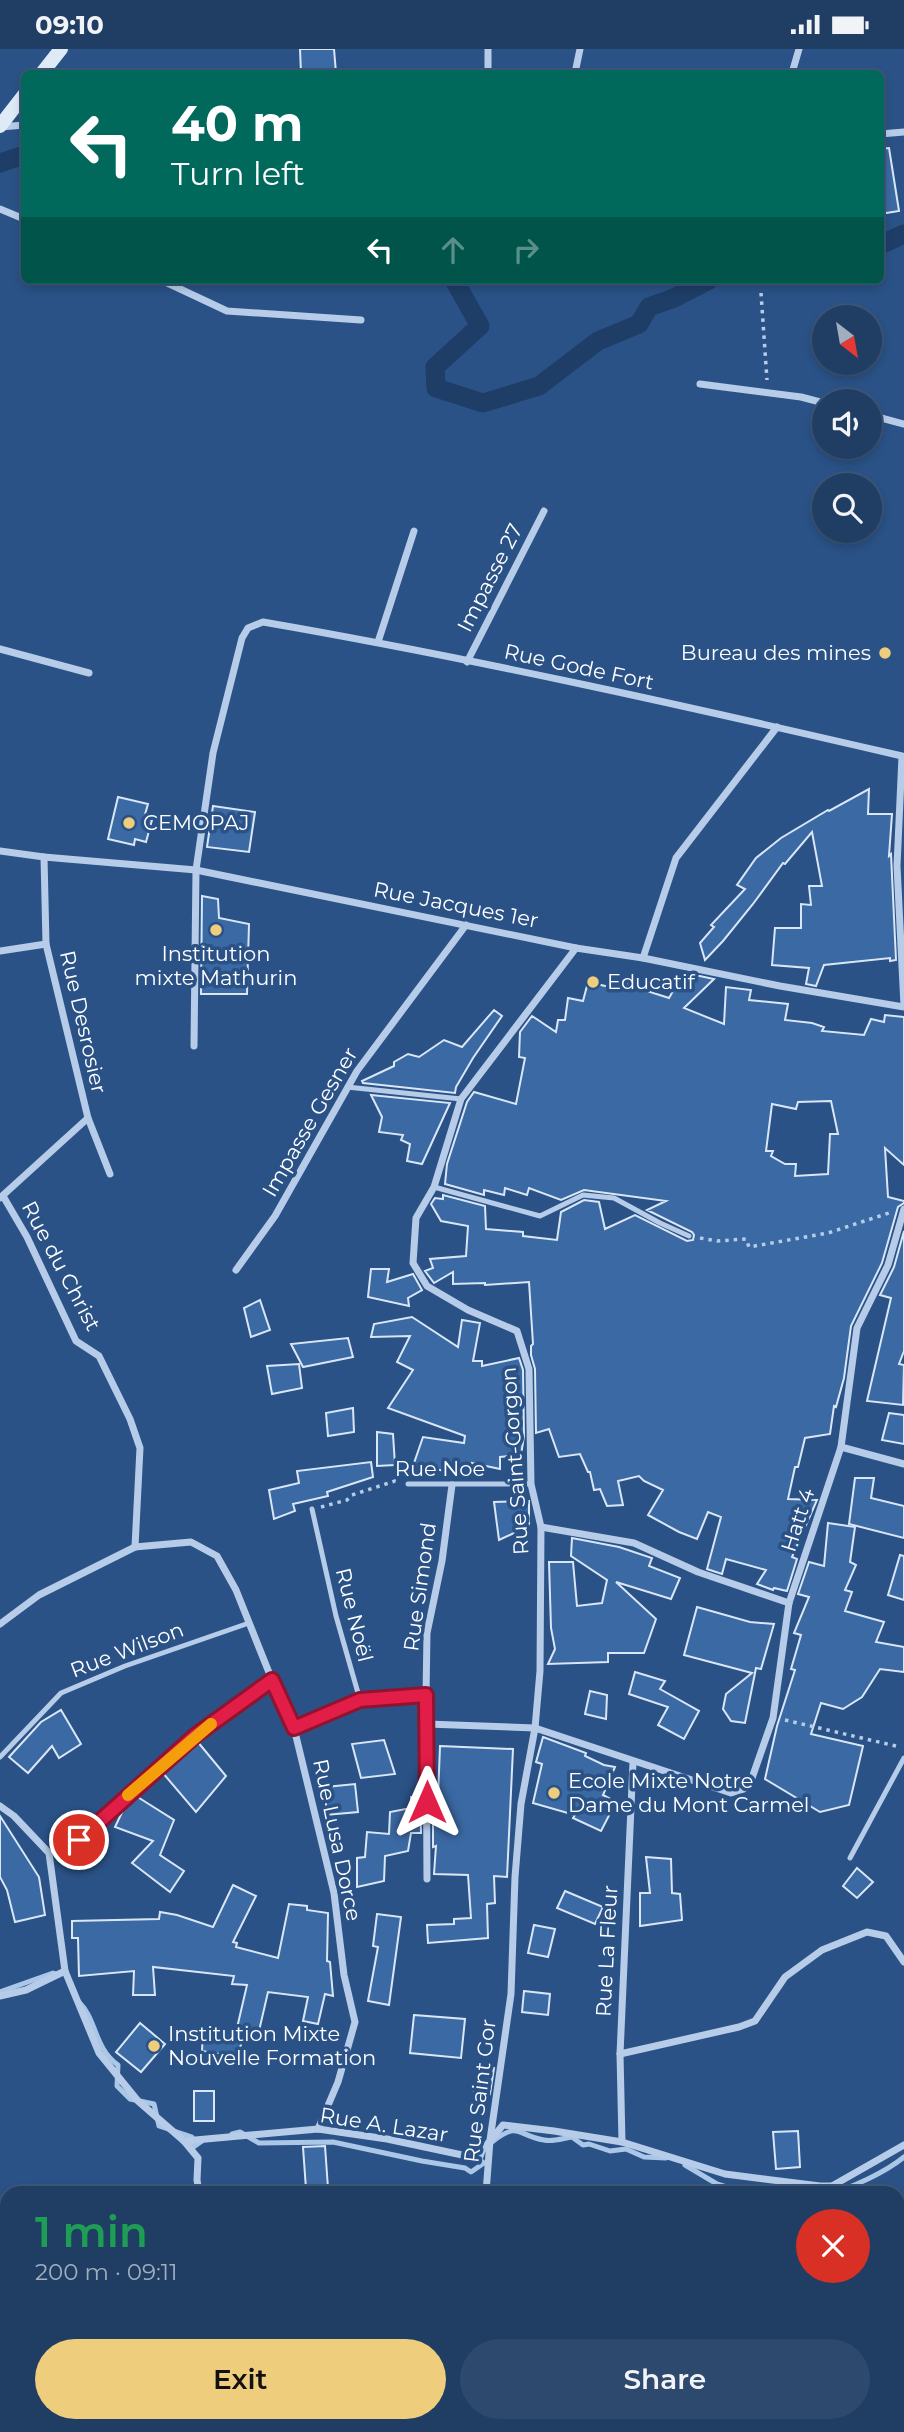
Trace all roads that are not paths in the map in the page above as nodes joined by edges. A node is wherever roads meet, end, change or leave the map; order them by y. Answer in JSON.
{"nodes":[{"id":1,"x":61,"y":49,"type":"edge"},
{"id":2,"x":488,"y":49,"type":"edge"},
{"id":3,"x":580,"y":49,"type":"edge"},
{"id":4,"x":799,"y":49,"type":"edge"},
{"id":5,"x":44,"y":70,"type":"edge"},
{"id":6,"x":488,"y":70,"type":"edge"},
{"id":7,"x":576,"y":70,"type":"edge"},
{"id":8,"x":793,"y":70,"type":"edge"},
{"id":9,"x":21,"y":99,"type":"edge"},
{"id":10,"x":21,"y":125,"type":"edge"},
{"id":11,"x":0,"y":126,"type":"edge"},
{"id":12,"x":904,"y":132,"type":"edge"},
{"id":13,"x":884,"y":134,"type":"edge"},
{"id":14,"x":0,"y":209,"type":"edge"},
{"id":15,"x":21,"y":218,"type":"edge"},
{"id":16,"x":170,"y":284,"type":"edge"},
{"id":17,"x":361,"y":320,"type":"dead end"},
{"id":18,"x":700,"y":384,"type":"dead end"},
{"id":19,"x":812,"y":400,"type":"edge"},
{"id":20,"x":882,"y":418,"type":"edge"},
{"id":21,"x":904,"y":424,"type":"edge"},
{"id":22,"x":544,"y":511,"type":"dead end"},
{"id":23,"x":414,"y":531,"type":"dead end"},
{"id":24,"x":378,"y":642,"type":"junction"},
{"id":25,"x":0,"y":649,"type":"edge"},
{"id":26,"x":467,"y":662,"type":"junction"},
{"id":27,"x":89,"y":673,"type":"dead end"},
{"id":28,"x":777,"y":727,"type":"junction"},
{"id":29,"x":0,"y":851,"type":"edge"},
{"id":30,"x":44,"y":857,"type":"junction"},
{"id":31,"x":196,"y":870,"type":"junction"},
{"id":32,"x":466,"y":925,"type":"junction"},
{"id":33,"x":46,"y":944,"type":"junction"},
{"id":34,"x":576,"y":948,"type":"junction"},
{"id":35,"x":0,"y":951,"type":"edge"},
{"id":36,"x":643,"y":958,"type":"junction"},
{"id":37,"x":904,"y":1007,"type":"edge"},
{"id":38,"x":194,"y":1046,"type":"dead end"},
{"id":39,"x":347,"y":1087,"type":"junction"},
{"id":40,"x":461,"y":1099,"type":"junction"},
{"id":41,"x":88,"y":1118,"type":"junction"},
{"id":42,"x":110,"y":1174,"type":"dead end"},
{"id":43,"x":434,"y":1187,"type":"junction"},
{"id":44,"x":2,"y":1197,"type":"edge"},
{"id":45,"x":904,"y":1209,"type":"edge"},
{"id":46,"x":689,"y":1237,"type":"road end"},
{"id":47,"x":236,"y":1270,"type":"dead end"},
{"id":48,"x":841,"y":1447,"type":"junction"},
{"id":49,"x":904,"y":1464,"type":"edge"},
{"id":50,"x":408,"y":1484,"type":"road end"},
{"id":51,"x":531,"y":1484,"type":"junction"},
{"id":52,"x":452,"y":1485,"type":"junction"},
{"id":53,"x":312,"y":1509,"type":"road end"},
{"id":54,"x":541,"y":1527,"type":"junction"},
{"id":55,"x":135,"y":1547,"type":"junction"},
{"id":56,"x":789,"y":1603,"type":"junction"},
{"id":57,"x":0,"y":1623,"type":"edge"},
{"id":58,"x":249,"y":1623,"type":"junction"},
{"id":59,"x":272,"y":1680,"type":"junction"},
{"id":60,"x":426,"y":1695,"type":"junction"},
{"id":61,"x":360,"y":1700,"type":"junction"},
{"id":62,"x":427,"y":1724,"type":"junction"},
{"id":63,"x":294,"y":1728,"type":"junction"},
{"id":64,"x":535,"y":1728,"type":"junction"},
{"id":65,"x":0,"y":1757,"type":"edge"},
{"id":66,"x":904,"y":1758,"type":"edge"},
{"id":67,"x":633,"y":1762,"type":"junction"},
{"id":68,"x":0,"y":1806,"type":"edge"},
{"id":69,"x":48,"y":1853,"type":"junction"},
{"id":70,"x":850,"y":1858,"type":"dead end"},
{"id":71,"x":427,"y":1879,"type":"dead end"},
{"id":72,"x":904,"y":1962,"type":"edge"},
{"id":73,"x":65,"y":1971,"type":"junction"},
{"id":74,"x":511,"y":1994,"type":"joint"},
{"id":75,"x":0,"y":1996,"type":"edge"},
{"id":76,"x":620,"y":2054,"type":"junction"},
{"id":77,"x":318,"y":2129,"type":"junction"},
{"id":78,"x":490,"y":2140,"type":"junction"},
{"id":79,"x":184,"y":2141,"type":"junction"},
{"id":80,"x":622,"y":2142,"type":"junction"},
{"id":81,"x":904,"y":2145,"type":"edge"},
{"id":82,"x":198,"y":2186,"type":"edge"},
{"id":83,"x":487,"y":2186,"type":"edge"},
{"id":84,"x":820,"y":2186,"type":"edge"},
{"id":85,"x":835,"y":2186,"type":"edge"}],
"edges":[{"from":1,"to":5,"type":"main road"},
{"from":2,"to":6,"type":"street"},
{"from":3,"to":7,"type":"street"},
{"from":4,"to":8,"type":"street"},
{"from":9,"to":11,"type":"main road"},
{"from":10,"to":11,"type":"street"},
{"from":12,"to":13,"type":"street"},
{"from":14,"to":15,"type":"street"},
{"from":16,"to":17,"type":"street"},
{"from":18,"to":19,"type":"street"},
{"from":20,"to":21,"type":"street"},
{"from":22,"to":26,"type":"street","name":"Impasse 27"},
{"from":23,"to":24,"type":"street"},
{"from":24,"to":26,"type":"street","name":"Rue Gode Fort"},
{"from":24,"to":31,"type":"street","name":"Rue Gode Fort"},
{"from":25,"to":27,"type":"street"},
{"from":26,"to":28,"type":"street","name":"Rue Gode Fort"},
{"from":28,"to":36,"type":"street"},
{"from":28,"to":37,"type":"street","name":"Rue Gode Fort"},
{"from":29,"to":30,"type":"street","name":"Rue Jacques 1er"},
{"from":30,"to":31,"type":"street","name":"Rue Jacques 1er"},
{"from":30,"to":33,"type":"street","name":"Rue Desrosier"},
{"from":31,"to":32,"type":"street","name":"Rue Jacques 1er"},
{"from":31,"to":38,"type":"street"},
{"from":32,"to":34,"type":"street","name":"Rue Jacques 1er"},
{"from":32,"to":39,"type":"street","name":"Impasse Gesner"},
{"from":33,"to":35,"type":"street"},
{"from":33,"to":41,"type":"street","name":"Rue Desrosier"},
{"from":34,"to":36,"type":"street","name":"Rue Jacques 1er"},
{"from":34,"to":40,"type":"street","name":"Rue Saint-Gorgon"},
{"from":36,"to":37,"type":"street","name":"Rue Jacques 1er"},
{"from":39,"to":40,"type":"lane"},
{"from":39,"to":47,"type":"street","name":"Impasse Gesner"},
{"from":40,"to":43,"type":"street","name":"Rue Saint-Gorgon"},
{"from":41,"to":42,"type":"street"},
{"from":41,"to":44,"type":"street","name":"Rue Desrosier"},
{"from":43,"to":46,"type":"lane"},
{"from":43,"to":51,"type":"street","name":"Rue Saint-Gorgon"},
{"from":44,"to":55,"type":"street","name":"Rue du Christ"},
{"from":45,"to":48,"type":"street","name":"Hatt 4"},
{"from":48,"to":49,"type":"street"},
{"from":48,"to":56,"type":"street","name":"Hatt 4"},
{"from":50,"to":52,"type":"lane","name":"Rue Noe"},
{"from":51,"to":52,"type":"lane","name":"Rue Noe"},
{"from":51,"to":54,"type":"street","name":"Rue Saint-Gorgon"},
{"from":52,"to":60,"type":"street","name":"Rue Simond"},
{"from":53,"to":61,"type":"lane","name":"Rue Noël"},
{"from":54,"to":56,"type":"street"},
{"from":54,"to":64,"type":"street","name":"Rue Saint-Gorgon"},
{"from":55,"to":57,"type":"street","name":"Rue Lusa Dorce"},
{"from":55,"to":58,"type":"street","name":"Rue Lusa Dorce"},
{"from":56,"to":67,"type":"street","name":"Hatt 4"},
{"from":58,"to":59,"type":"street","name":"Rue Lusa Dorce"},
{"from":58,"to":65,"type":"lane","name":"Rue Wilson"},
{"from":59,"to":63,"type":"street","name":"Rue Lusa Dorce"},
{"from":59,"to":69,"type":"lane"},
{"from":60,"to":61,"type":"street"},
{"from":60,"to":62,"type":"street","name":"Rue Simond"},
{"from":61,"to":63,"type":"lane"},
{"from":62,"to":64,"type":"street"},
{"from":62,"to":71,"type":"street","name":"Rue Simond"},
{"from":63,"to":77,"type":"street","name":"Rue Lusa Dorce"},
{"from":64,"to":67,"type":"street"},
{"from":64,"to":74,"type":"street","name":"Rue Saint-Gorgon"},
{"from":66,"to":70,"type":"lane"},
{"from":67,"to":76,"type":"street","name":"Rue La Fleur"},
{"from":68,"to":69,"type":"street"},
{"from":69,"to":73,"type":"street"},
{"from":72,"to":76,"type":"street"},
{"from":73,"to":75,"type":"street"},
{"from":73,"to":79,"type":"street"},
{"from":74,"to":78,"type":"street","name":"Rue Saint Gor"},
{"from":76,"to":80,"type":"street","name":"Rue La Fleur"},
{"from":77,"to":78,"type":"street","name":"Rue A. Lazar"},
{"from":77,"to":79,"type":"street","name":"Rue A. Lazar"},
{"from":78,"to":80,"type":"street","name":"Rue A. Lazar"},
{"from":78,"to":83,"type":"street","name":"Rue Saint Gor"},
{"from":79,"to":82,"type":"street"},
{"from":80,"to":84,"type":"street","name":"Rue A. Lazar"},
{"from":81,"to":85,"type":"street"}]}
